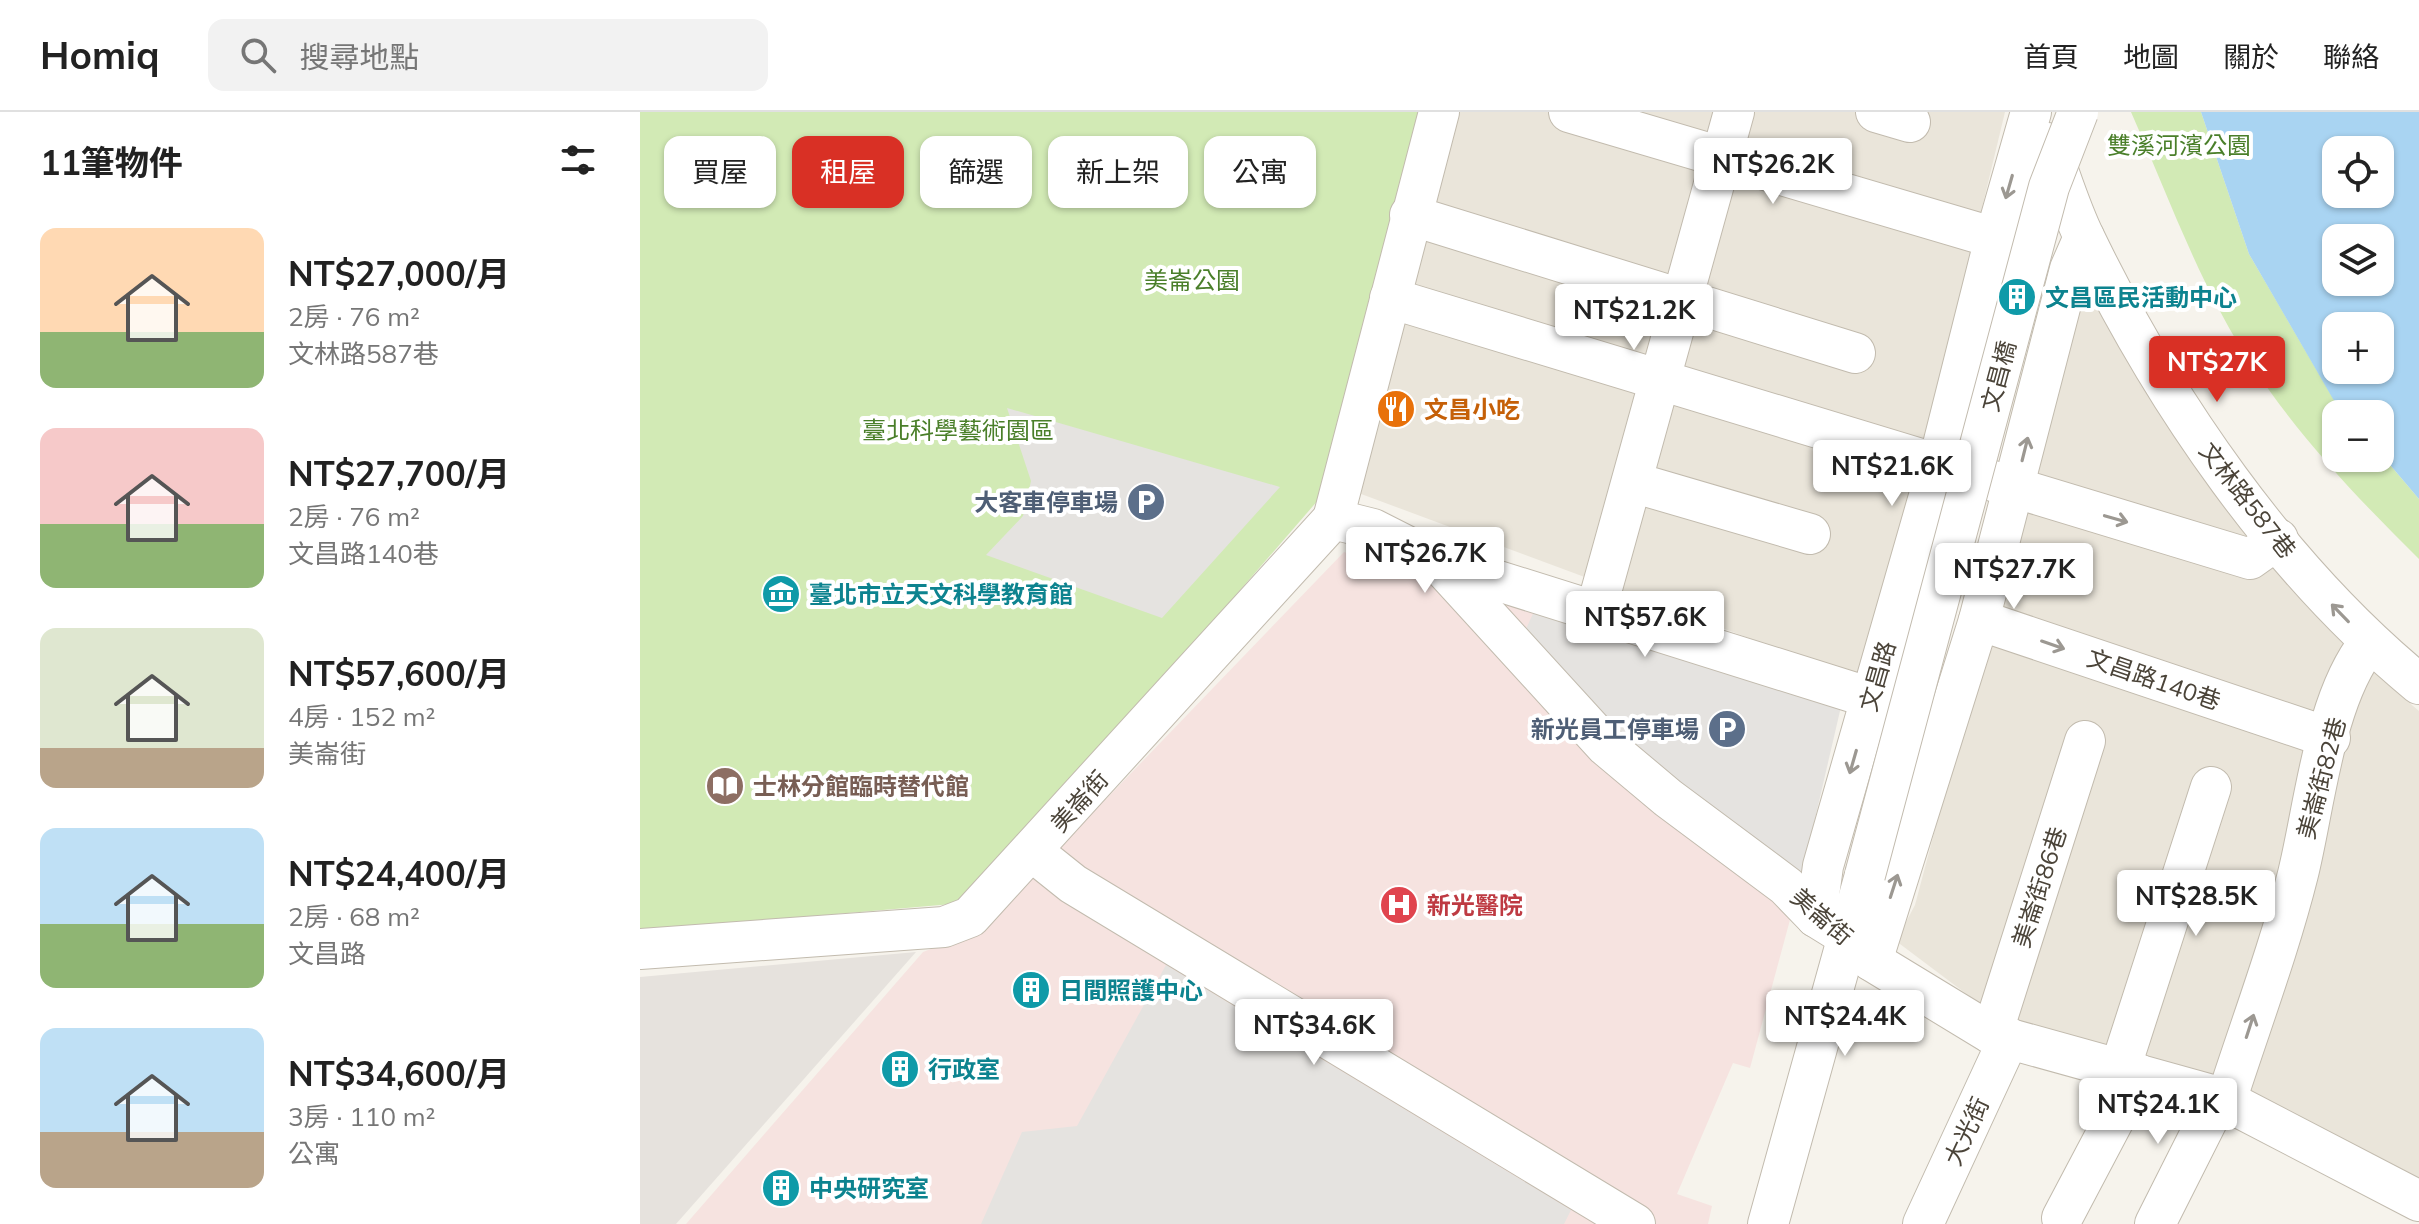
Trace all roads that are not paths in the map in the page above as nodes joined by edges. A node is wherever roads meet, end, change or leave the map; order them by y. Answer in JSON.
{"nodes":[{"id":1,"x":1439,"y":112,"type":"edge"},
{"id":2,"x":1569,"y":112,"type":"edge"},
{"id":3,"x":1734,"y":112,"type":"edge"},
{"id":4,"x":2033,"y":112,"type":"edge"},
{"id":5,"x":2078,"y":112,"type":"edge"},
{"id":6,"x":1721,"y":157,"type":"junction"},
{"id":7,"x":1410,"y":215,"type":"junction"},
{"id":8,"x":2084,"y":237,"type":"junction"},
{"id":9,"x":1995,"y":238,"type":"junction"},
{"id":10,"x":1390,"y":298,"type":"junction"},
{"id":11,"x":1682,"y":299,"type":"junction"},
{"id":12,"x":1855,"y":353,"type":"dead end"},
{"id":13,"x":1659,"y":380,"type":"junction"},
{"id":14,"x":1938,"y":465,"type":"junction"},
{"id":15,"x":1632,"y":482,"type":"junction"},
{"id":16,"x":2014,"y":489,"type":"junction"},
{"id":17,"x":1333,"y":519,"type":"junction"},
{"id":18,"x":1810,"y":534,"type":"dead end"},
{"id":19,"x":2278,"y":539,"type":"junction"},
{"id":20,"x":1438,"y":562,"type":"junction"},
{"id":21,"x":1596,"y":610,"type":"junction"},
{"id":22,"x":1979,"y":620,"type":"junction"},
{"id":23,"x":2369,"y":643,"type":"junction"},
{"id":24,"x":2419,"y":684,"type":"edge"},
{"id":25,"x":1871,"y":698,"type":"junction"},
{"id":26,"x":2330,"y":738,"type":"junction"},
{"id":27,"x":2085,"y":741,"type":"dead end"},
{"id":28,"x":2211,"y":787,"type":"dead end"},
{"id":29,"x":1033,"y":852,"type":"junction"},
{"id":30,"x":1865,"y":875,"type":"joint"},
{"id":31,"x":1845,"y":938,"type":"junction"},
{"id":32,"x":640,"y":949,"type":"edge"},
{"id":33,"x":2001,"y":1036,"type":"junction"},
{"id":34,"x":2129,"y":1071,"type":"junction"},
{"id":35,"x":2222,"y":1099,"type":"junction"},
{"id":36,"x":2414,"y":1186,"type":"edge"},
{"id":37,"x":2062,"y":1218,"type":"dead end"},
{"id":38,"x":1635,"y":1224,"type":"edge"},
{"id":39,"x":1768,"y":1224,"type":"edge"},
{"id":40,"x":1923,"y":1224,"type":"edge"},
{"id":41,"x":2155,"y":1224,"type":"edge"}],
"edges":[{"from":1,"to":7,"type":"street"},
{"from":2,"to":6,"type":"street"},
{"from":3,"to":6,"type":"street"},
{"from":4,"to":8,"type":"street","name":"文林路587巷"},
{"from":4,"to":9,"type":"street","name":"文昌路","one_way":true},
{"from":5,"to":30,"type":"street","name":"文昌橋","bridge":true},
{"from":6,"to":9,"type":"street"},
{"from":6,"to":11,"type":"street"},
{"from":7,"to":10,"type":"street"},
{"from":7,"to":11,"type":"street"},
{"from":16,"to":8,"type":"street","name":"文昌路","one_way":true},
{"from":8,"to":19,"type":"street","name":"文林路587巷"},
{"from":9,"to":14,"type":"street","name":"文昌路"},
{"from":10,"to":13,"type":"street"},
{"from":10,"to":17,"type":"street"},
{"from":11,"to":12,"type":"street"},
{"from":11,"to":13,"type":"street"},
{"from":13,"to":14,"type":"street"},
{"from":13,"to":15,"type":"street"},
{"from":14,"to":16,"type":"street"},
{"from":14,"to":25,"type":"street","name":"文昌路"},
{"from":15,"to":18,"type":"street"},
{"from":15,"to":21,"type":"street"},
{"from":16,"to":19,"type":"street","one_way":true},
{"from":16,"to":22,"type":"street","name":"文昌路"},
{"from":17,"to":20,"type":"street","name":"美崙街"},
{"from":17,"to":29,"type":"street","name":"美崙街"},
{"from":23,"to":19,"type":"street","name":"文林路587巷","one_way":true},
{"from":20,"to":21,"type":"street","name":"美崙街"},
{"from":20,"to":31,"type":"street","name":"美崙街"},
{"from":21,"to":25,"type":"street","name":"美崙街"},
{"from":22,"to":26,"type":"street","name":"文昌路140巷","one_way":true},
{"from":31,"to":22,"type":"street","name":"文昌路","one_way":true},
{"from":23,"to":24,"type":"street","name":"文林路587巷"},
{"from":23,"to":26,"type":"street","name":"美崙街82巷"},
{"from":25,"to":31,"type":"street","name":"文昌路","one_way":true},
{"from":35,"to":26,"type":"street","name":"美崙街82巷","one_way":true},
{"from":27,"to":33,"type":"street","name":"美崙街86巷"},
{"from":28,"to":34,"type":"street"},
{"from":29,"to":32,"type":"street","name":"美崙街"},
{"from":29,"to":38,"type":"street"},
{"from":30,"to":31,"type":"street","name":"文昌路"},
{"from":31,"to":33,"type":"street","name":"美崙街"},
{"from":31,"to":39,"type":"street","name":"文昌路"},
{"from":33,"to":34,"type":"street","name":"美崙街"},
{"from":33,"to":40,"type":"street","name":"大光街"},
{"from":34,"to":35,"type":"street","name":"美崙街"},
{"from":34,"to":37,"type":"street"},
{"from":35,"to":36,"type":"street","name":"美崙街"},
{"from":35,"to":41,"type":"street","name":"美崙街82巷"}]}
